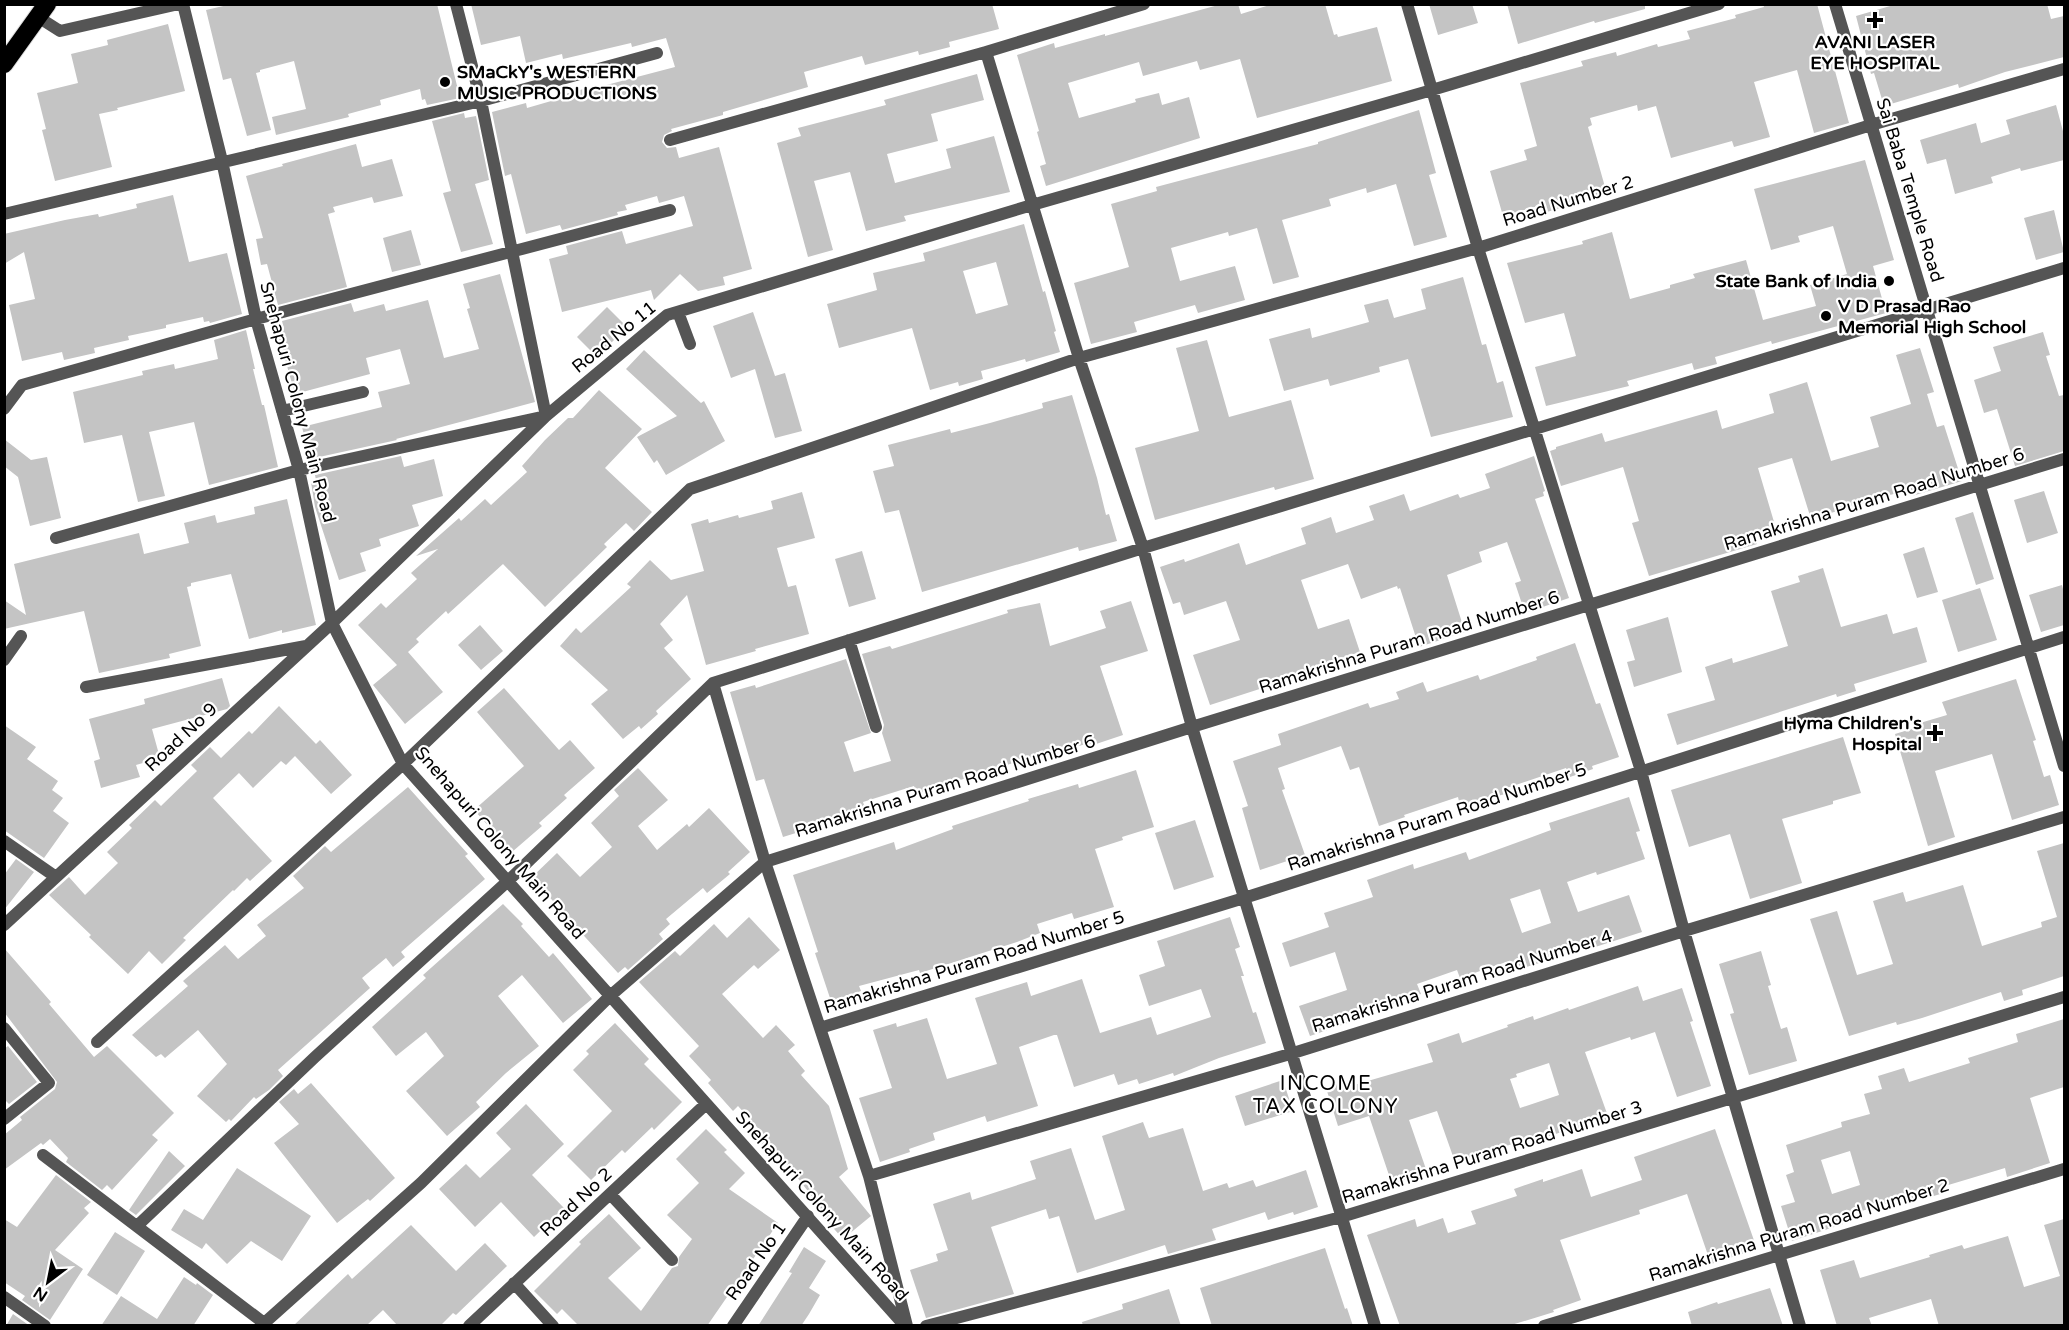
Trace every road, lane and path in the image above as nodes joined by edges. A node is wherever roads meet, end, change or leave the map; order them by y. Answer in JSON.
{"nodes":[{"id":1,"x":178,"y":4,"type":"edge"},
{"id":2,"x":183,"y":4,"type":"edge"},
{"id":3,"x":456,"y":4,"type":"edge"},
{"id":4,"x":1144,"y":4,"type":"edge"},
{"id":5,"x":1407,"y":4,"type":"edge"},
{"id":6,"x":1719,"y":4,"type":"edge"},
{"id":7,"x":1835,"y":4,"type":"edge"},
{"id":8,"x":43,"y":11,"type":"edge"},
{"id":9,"x":986,"y":52,"type":"junction"},
{"id":10,"x":657,"y":53,"type":"dead end"},
{"id":11,"x":4,"y":64,"type":"edge"},
{"id":12,"x":2064,"y":69,"type":"edge"},
{"id":13,"x":1432,"y":90,"type":"junction"},
{"id":14,"x":481,"y":101,"type":"junction"},
{"id":15,"x":1871,"y":125,"type":"junction"},
{"id":16,"x":670,"y":140,"type":"dead end"},
{"id":17,"x":222,"y":160,"type":"junction"},
{"id":18,"x":1032,"y":205,"type":"junction"},
{"id":19,"x":670,"y":210,"type":"dead end"},
{"id":20,"x":4,"y":214,"type":"edge"},
{"id":21,"x":1478,"y":248,"type":"junction"},
{"id":22,"x":512,"y":252,"type":"junction"},
{"id":23,"x":2064,"y":268,"type":"edge"},
{"id":24,"x":1927,"y":310,"type":"junction"},
{"id":25,"x":678,"y":312,"type":"junction"},
{"id":26,"x":256,"y":319,"type":"junction"},
{"id":27,"x":690,"y":344,"type":"dead end"},
{"id":28,"x":1079,"y":358,"type":"junction"},
{"id":29,"x":363,"y":392,"type":"dead end"},
{"id":30,"x":4,"y":409,"type":"edge"},
{"id":31,"x":282,"y":411,"type":"junction"},
{"id":32,"x":546,"y":416,"type":"junction"},
{"id":33,"x":1534,"y":431,"type":"junction"},
{"id":34,"x":2064,"y":459,"type":"edge"},
{"id":35,"x":299,"y":470,"type":"junction"},
{"id":36,"x":1980,"y":485,"type":"junction"},
{"id":37,"x":56,"y":538,"type":"dead end"},
{"id":38,"x":1143,"y":548,"type":"junction"},
{"id":39,"x":1589,"y":606,"type":"junction"},
{"id":40,"x":332,"y":623,"type":"junction"},
{"id":41,"x":21,"y":636,"type":"dead end"},
{"id":42,"x":2064,"y":637,"type":"edge"},
{"id":43,"x":849,"y":640,"type":"junction"},
{"id":44,"x":307,"y":646,"type":"junction"},
{"id":45,"x":2029,"y":647,"type":"junction"},
{"id":46,"x":4,"y":660,"type":"edge"},
{"id":47,"x":713,"y":683,"type":"junction"},
{"id":48,"x":86,"y":687,"type":"dead end"},
{"id":49,"x":876,"y":727,"type":"dead end"},
{"id":50,"x":1192,"y":727,"type":"junction"},
{"id":51,"x":402,"y":764,"type":"junction"},
{"id":52,"x":2064,"y":766,"type":"edge"},
{"id":53,"x":1641,"y":771,"type":"junction"},
{"id":54,"x":2064,"y":817,"type":"edge"},
{"id":55,"x":4,"y":841,"type":"edge"},
{"id":56,"x":765,"y":862,"type":"junction"},
{"id":57,"x":56,"y":877,"type":"junction"},
{"id":58,"x":508,"y":881,"type":"junction"},
{"id":59,"x":1244,"y":898,"type":"junction"},
{"id":60,"x":4,"y":925,"type":"edge"},
{"id":61,"x":1684,"y":931,"type":"junction"},
{"id":62,"x":610,"y":996,"type":"junction"},
{"id":63,"x":2064,"y":997,"type":"edge"},
{"id":64,"x":4,"y":1028,"type":"edge"},
{"id":65,"x":820,"y":1028,"type":"junction"},
{"id":66,"x":97,"y":1042,"type":"dead end"},
{"id":67,"x":1290,"y":1054,"type":"junction"},
{"id":68,"x":1734,"y":1098,"type":"junction"},
{"id":69,"x":706,"y":1104,"type":"junction"},
{"id":70,"x":4,"y":1119,"type":"edge"},
{"id":71,"x":43,"y":1155,"type":"dead end"},
{"id":72,"x":2064,"y":1169,"type":"edge"},
{"id":73,"x":869,"y":1176,"type":"junction"},
{"id":74,"x":610,"y":1194,"type":"junction"},
{"id":75,"x":808,"y":1216,"type":"junction"},
{"id":76,"x":1341,"y":1217,"type":"junction"},
{"id":77,"x":137,"y":1226,"type":"junction"},
{"id":78,"x":1779,"y":1255,"type":"junction"},
{"id":79,"x":672,"y":1260,"type":"dead end"},
{"id":80,"x":514,"y":1283,"type":"junction"},
{"id":81,"x":4,"y":1298,"type":"edge"},
{"id":82,"x":263,"y":1324,"type":"edge"},
{"id":83,"x":45,"y":1326,"type":"edge"},
{"id":84,"x":469,"y":1326,"type":"edge"},
{"id":85,"x":553,"y":1326,"type":"edge"},
{"id":86,"x":733,"y":1326,"type":"edge"},
{"id":87,"x":906,"y":1326,"type":"edge"},
{"id":88,"x":926,"y":1326,"type":"edge"},
{"id":89,"x":1375,"y":1326,"type":"edge"},
{"id":90,"x":1544,"y":1326,"type":"edge"},
{"id":91,"x":1800,"y":1326,"type":"edge"}],
"edges":[{"from":1,"to":8,"type":"street"},
{"from":2,"to":17,"type":"street","name":"Snehapuri Colony Main Road"},
{"from":3,"to":14,"type":"street"},
{"from":4,"to":9,"type":"street"},
{"from":5,"to":13,"type":"street"},
{"from":6,"to":13,"type":"street","name":"Road No 11"},
{"from":7,"to":15,"type":"street","name":"Sai Baba Temple Road"},
{"from":8,"to":11,"type":"highway"},
{"from":9,"to":16,"type":"street"},
{"from":9,"to":18,"type":"street"},
{"from":10,"to":14,"type":"street"},
{"from":12,"to":15,"type":"street","name":"Road Number 2"},
{"from":13,"to":18,"type":"street","name":"Road No 11"},
{"from":13,"to":21,"type":"street"},
{"from":14,"to":17,"type":"street"},
{"from":14,"to":22,"type":"street"},
{"from":15,"to":21,"type":"street","name":"Road Number 2"},
{"from":15,"to":24,"type":"street","name":"Sai Baba Temple Road"},
{"from":17,"to":20,"type":"street"},
{"from":17,"to":26,"type":"street","name":"Snehapuri Colony Main Road"},
{"from":18,"to":25,"type":"street","name":"Road No 11"},
{"from":18,"to":28,"type":"street"},
{"from":19,"to":22,"type":"street"},
{"from":21,"to":28,"type":"street","name":"Road Number 2"},
{"from":21,"to":33,"type":"street"},
{"from":22,"to":26,"type":"street"},
{"from":22,"to":32,"type":"street"},
{"from":23,"to":24,"type":"street"},
{"from":24,"to":33,"type":"street"},
{"from":24,"to":36,"type":"street","name":"Sai Baba Temple Road"},
{"from":25,"to":27,"type":"street"},
{"from":25,"to":32,"type":"street","name":"Road No 11"},
{"from":26,"to":30,"type":"street"},
{"from":26,"to":31,"type":"street","name":"Snehapuri Colony Main Road"},
{"from":28,"to":38,"type":"street"},
{"from":28,"to":51,"type":"street","name":"Road Number 2"},
{"from":29,"to":31,"type":"street"},
{"from":31,"to":35,"type":"street","name":"Snehapuri Colony Main Road"},
{"from":32,"to":35,"type":"street"},
{"from":32,"to":40,"type":"street","name":"Road No 11"},
{"from":33,"to":38,"type":"street"},
{"from":33,"to":39,"type":"street"},
{"from":34,"to":36,"type":"street","name":"Ramakrishna Puram Road Number 6"},
{"from":35,"to":37,"type":"street"},
{"from":35,"to":40,"type":"street","name":"Snehapuri Colony Main Road"},
{"from":36,"to":39,"type":"street","name":"Ramakrishna Puram Road Number 6"},
{"from":36,"to":45,"type":"street","name":"Sai Baba Temple Road"},
{"from":38,"to":43,"type":"street"},
{"from":38,"to":50,"type":"street"},
{"from":39,"to":50,"type":"street","name":"Ramakrishna Puram Road Number 6"},
{"from":39,"to":53,"type":"street"},
{"from":40,"to":44,"type":"street","name":"Road No 9"},
{"from":40,"to":51,"type":"street","name":"Snehapuri Colony Main Road"},
{"from":41,"to":46,"type":"street"},
{"from":42,"to":45,"type":"street","name":"Ramakrishna Puram Road Number 5"},
{"from":43,"to":47,"type":"street"},
{"from":43,"to":49,"type":"street"},
{"from":44,"to":48,"type":"street"},
{"from":44,"to":57,"type":"street","name":"Road No 9"},
{"from":45,"to":52,"type":"street","name":"Sai Baba Temple Road"},
{"from":45,"to":53,"type":"street","name":"Ramakrishna Puram Road Number 5"},
{"from":47,"to":56,"type":"street"},
{"from":47,"to":58,"type":"street"},
{"from":50,"to":56,"type":"street","name":"Ramakrishna Puram Road Number 6"},
{"from":50,"to":59,"type":"street"},
{"from":51,"to":58,"type":"street","name":"Snehapuri Colony Main Road"},
{"from":51,"to":66,"type":"street","name":"Road Number 2"},
{"from":53,"to":59,"type":"street","name":"Ramakrishna Puram Road Number 5"},
{"from":53,"to":61,"type":"street"},
{"from":54,"to":61,"type":"street","name":"Ramakrishna Puram Road Number 4"},
{"from":55,"to":57,"type":"street"},
{"from":56,"to":62,"type":"street"},
{"from":56,"to":65,"type":"street"},
{"from":57,"to":60,"type":"street","name":"Road No 9"},
{"from":58,"to":62,"type":"street","name":"Snehapuri Colony Main Road"},
{"from":58,"to":77,"type":"street"},
{"from":59,"to":65,"type":"street","name":"Ramakrishna Puram Road Number 5"},
{"from":59,"to":67,"type":"street"},
{"from":61,"to":67,"type":"street","name":"Ramakrishna Puram Road Number 4"},
{"from":61,"to":68,"type":"street"},
{"from":62,"to":69,"type":"street","name":"Snehapuri Colony Main Road"},
{"from":62,"to":82,"type":"street"},
{"from":63,"to":68,"type":"street","name":"Ramakrishna Puram Road Number 3"},
{"from":64,"to":70,"type":"street"},
{"from":65,"to":73,"type":"street"},
{"from":67,"to":73,"type":"street","name":"Ramakrishna Puram Road Number 4"},
{"from":67,"to":76,"type":"street"},
{"from":68,"to":76,"type":"street","name":"Ramakrishna Puram Road Number 3"},
{"from":68,"to":78,"type":"street"},
{"from":69,"to":74,"type":"street","name":"Road No 2"},
{"from":69,"to":75,"type":"street","name":"Snehapuri Colony Main Road"},
{"from":71,"to":77,"type":"street"},
{"from":72,"to":78,"type":"street","name":"Ramakrishna Puram Road Number 2"},
{"from":73,"to":87,"type":"street"},
{"from":74,"to":79,"type":"street"},
{"from":74,"to":80,"type":"street","name":"Road No 2"},
{"from":75,"to":86,"type":"street","name":"Road No 1"},
{"from":75,"to":87,"type":"street","name":"Snehapuri Colony Main Road"},
{"from":76,"to":88,"type":"street","name":"Ramakrishna Puram Road Number 3"},
{"from":76,"to":89,"type":"street"},
{"from":77,"to":82,"type":"street"},
{"from":78,"to":90,"type":"street","name":"Ramakrishna Puram Road Number 2"},
{"from":78,"to":91,"type":"street"},
{"from":80,"to":84,"type":"street","name":"Road No 2"},
{"from":80,"to":85,"type":"street"},
{"from":81,"to":83,"type":"street"}]}
